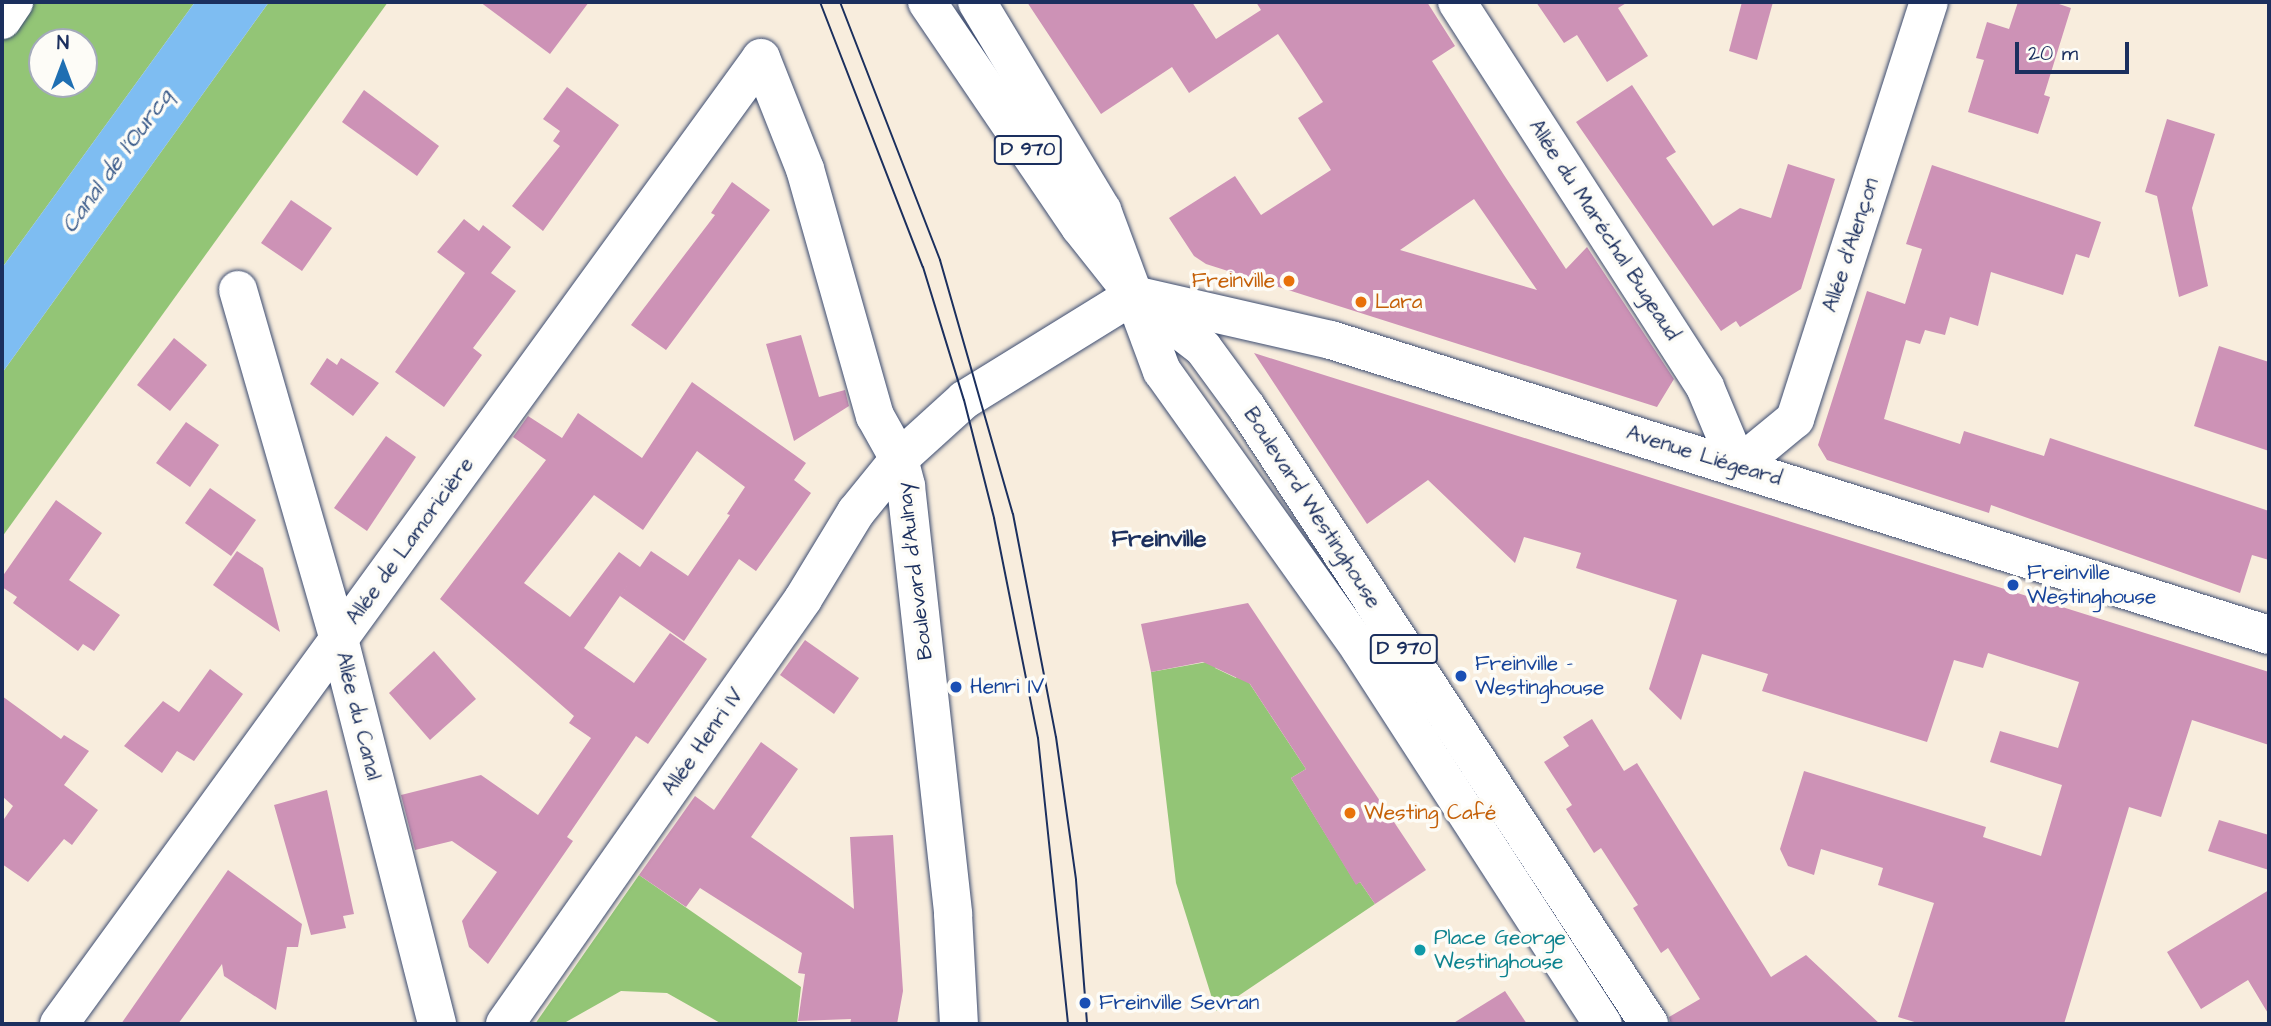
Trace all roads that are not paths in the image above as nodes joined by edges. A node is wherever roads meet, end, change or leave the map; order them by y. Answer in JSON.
{"nodes":[{"id":1,"x":14,"y":2,"type":"edge"},
{"id":2,"x":928,"y":2,"type":"edge"},
{"id":3,"x":977,"y":2,"type":"edge"},
{"id":4,"x":1457,"y":2,"type":"edge"},
{"id":5,"x":1929,"y":2,"type":"edge"},
{"id":6,"x":2,"y":20,"type":"edge"},
{"id":7,"x":761,"y":58,"type":"joint"},
{"id":8,"x":238,"y":290,"type":"dead end"},
{"id":9,"x":1134,"y":295,"type":"junction"},
{"id":10,"x":899,"y":459,"type":"junction"},
{"id":11,"x":1738,"y":466,"type":"junction"},
{"id":12,"x":2269,"y":635,"type":"edge"},
{"id":13,"x":339,"y":639,"type":"junction"},
{"id":14,"x":59,"y":1024,"type":"edge"},
{"id":15,"x":437,"y":1024,"type":"edge"},
{"id":16,"x":505,"y":1024,"type":"edge"},
{"id":17,"x":959,"y":1024,"type":"edge"},
{"id":18,"x":1603,"y":1024,"type":"edge"},
{"id":19,"x":1649,"y":1024,"type":"edge"}],
"edges":[{"from":1,"to":6,"type":"street"},
{"from":2,"to":9,"type":"street","name":"Boulevard Westinghouse","number":"D 970"},
{"from":3,"to":9,"type":"street","name":"Boulevard Westinghouse","number":"D 970"},
{"from":4,"to":11,"type":"street","name":"Allée du Maréchal Bugeaud"},
{"from":5,"to":11,"type":"street","name":"Allée d'Alençon"},
{"from":7,"to":10,"type":"street","name":"Boulevard d'Aulnay"},
{"from":7,"to":13,"type":"street","name":"Allée de Lamoricière"},
{"from":8,"to":13,"type":"street","name":"Allée du Canal"},
{"from":9,"to":10,"type":"street","name":"Allée Henri IV"},
{"from":9,"to":11,"type":"street","name":"Avenue Liégeard"},
{"from":9,"to":18,"type":"street","name":"Boulevard Westinghouse","number":"D 970"},
{"from":9,"to":19,"type":"street","name":"Boulevard Westinghouse","number":"D 970"},
{"from":10,"to":16,"type":"street","name":"Allée Henri IV"},
{"from":10,"to":17,"type":"street","name":"Boulevard d'Aulnay"},
{"from":11,"to":12,"type":"street","name":"Avenue Liégeard"},
{"from":13,"to":14,"type":"street","name":"Allée de Lamoricière"},
{"from":13,"to":15,"type":"street","name":"Allée du Canal"}]}
